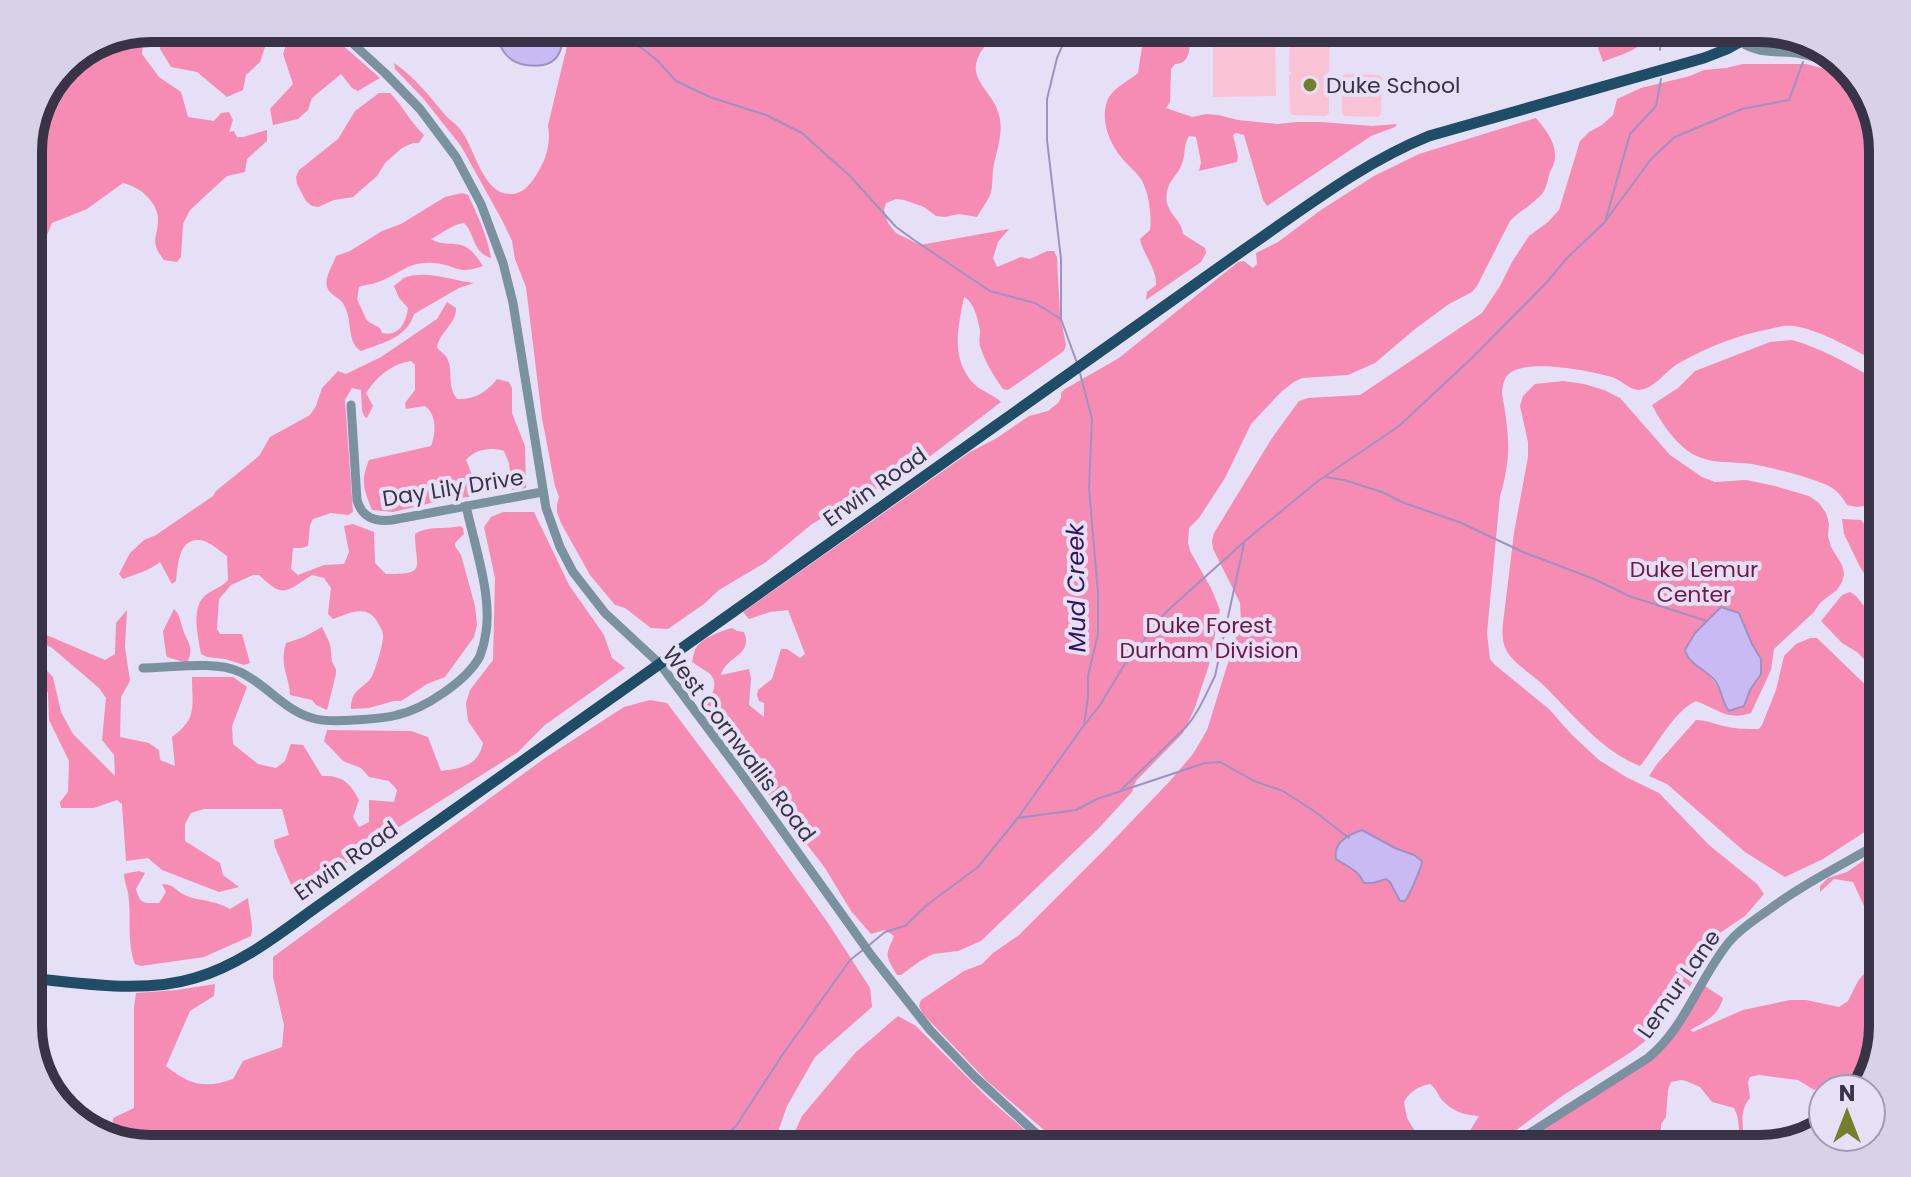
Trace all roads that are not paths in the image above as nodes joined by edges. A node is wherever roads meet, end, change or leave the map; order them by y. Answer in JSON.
{"nodes":[{"id":1,"x":351,"y":42,"type":"edge"},
{"id":2,"x":1741,"y":42,"type":"joint"},
{"id":3,"x":1815,"y":58,"type":"edge"},
{"id":4,"x":351,"y":405,"type":"dead end"},
{"id":5,"x":542,"y":492,"type":"junction"},
{"id":6,"x":466,"y":506,"type":"junction"},
{"id":7,"x":660,"y":664,"type":"junction"},
{"id":8,"x":143,"y":668,"type":"dead end"},
{"id":9,"x":1869,"y":849,"type":"edge"},
{"id":10,"x":42,"y":979,"type":"edge"},
{"id":11,"x":1038,"y":1135,"type":"edge"},
{"id":12,"x":1527,"y":1135,"type":"edge"}],
"edges":[{"from":1,"to":5,"type":"street","name":"West Cornwallis Road"},
{"from":2,"to":3,"type":"street"},
{"from":2,"to":7,"type":"main road","name":"Erwin Road"},
{"from":4,"to":6,"type":"street","name":"Day Lily Drive"},
{"from":5,"to":6,"type":"street","name":"Day Lily Drive"},
{"from":5,"to":7,"type":"street","name":"West Cornwallis Road"},
{"from":6,"to":8,"type":"street"},
{"from":7,"to":10,"type":"main road","name":"Erwin Road"},
{"from":7,"to":11,"type":"street","name":"West Cornwallis Road"},
{"from":9,"to":12,"type":"street","name":"Lemur Lane"}]}
